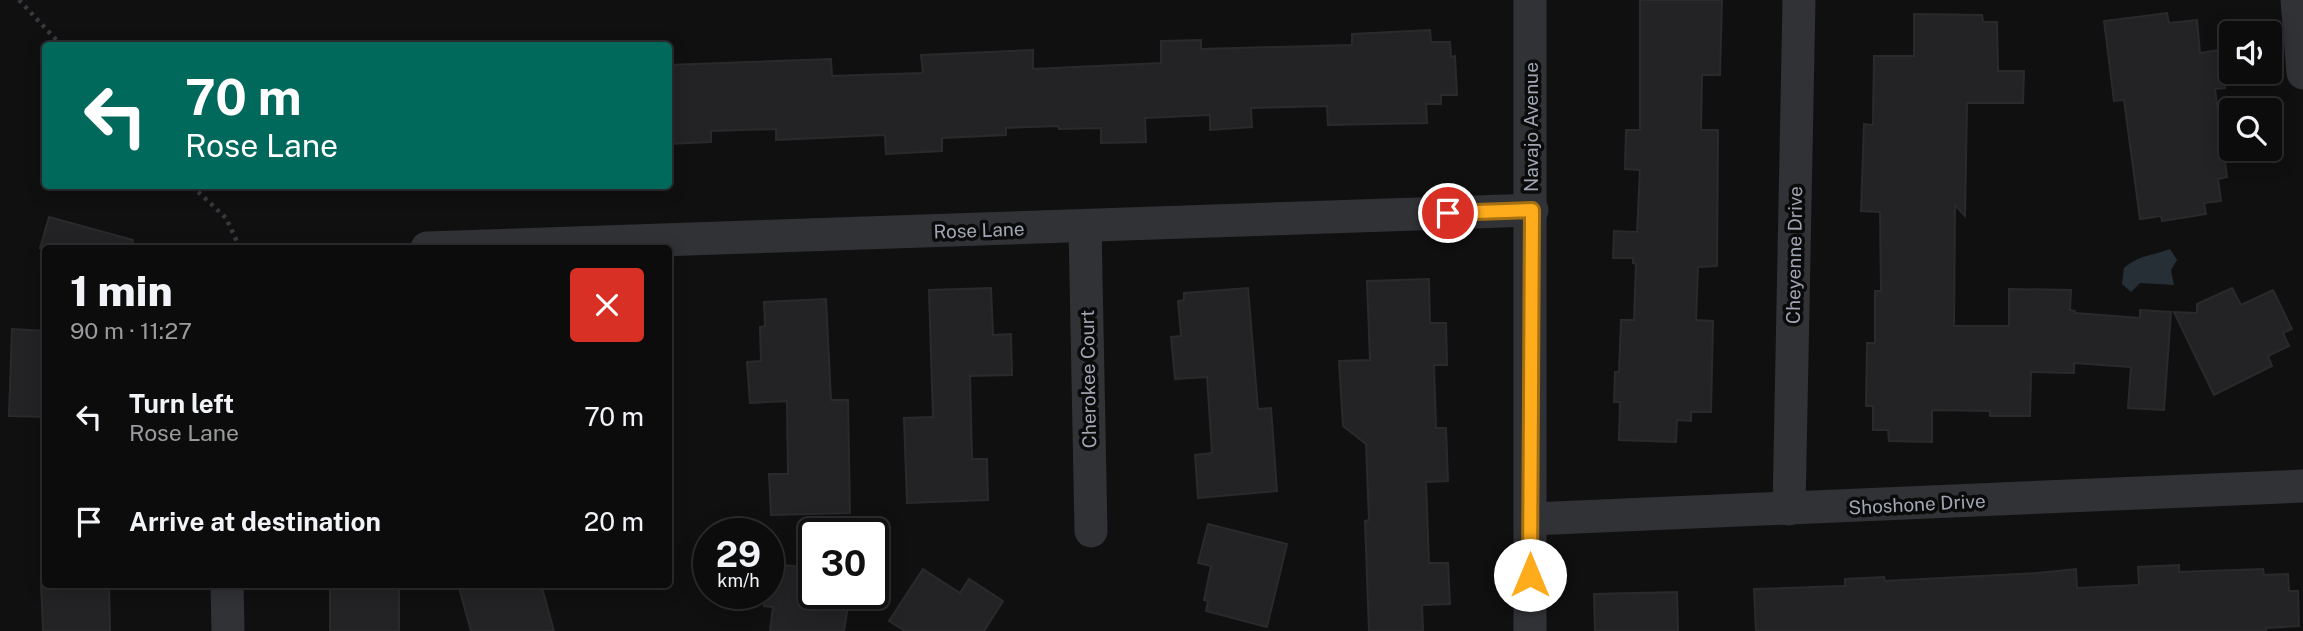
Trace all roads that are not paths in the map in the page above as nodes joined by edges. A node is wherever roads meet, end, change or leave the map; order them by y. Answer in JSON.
{"nodes":[{"id":1,"x":1530,"y":0,"type":"edge"},
{"id":2,"x":1799,"y":0,"type":"edge"},
{"id":3,"x":2297,"y":0,"type":"edge"},
{"id":4,"x":2303,"y":73,"type":"edge"},
{"id":5,"x":1532,"y":210,"type":"junction"},
{"id":6,"x":1085,"y":226,"type":"junction"},
{"id":7,"x":652,"y":245,"type":"edge"},
{"id":8,"x":2303,"y":486,"type":"edge"},
{"id":9,"x":1789,"y":509,"type":"junction"},
{"id":10,"x":1531,"y":519,"type":"junction"},
{"id":11,"x":1091,"y":531,"type":"dead end"},
{"id":12,"x":227,"y":588,"type":"edge"},
{"id":13,"x":228,"y":631,"type":"edge"},
{"id":14,"x":1530,"y":631,"type":"edge"}],
"edges":[{"from":1,"to":5,"type":"street","name":"Navajo Avenue"},
{"from":2,"to":9,"type":"street","name":"Cheyenne Drive"},
{"from":3,"to":4,"type":"street"},
{"from":5,"to":6,"type":"street","name":"Rose Lane"},
{"from":5,"to":10,"type":"street","name":"Navajo Avenue"},
{"from":6,"to":7,"type":"street","name":"Rose Lane"},
{"from":6,"to":11,"type":"street","name":"Cherokee Court"},
{"from":8,"to":9,"type":"street","name":"Shoshone Drive"},
{"from":9,"to":10,"type":"street","name":"Shoshone Drive"},
{"from":10,"to":14,"type":"street","name":"Navajo Avenue"},
{"from":12,"to":13,"type":"street"}]}
